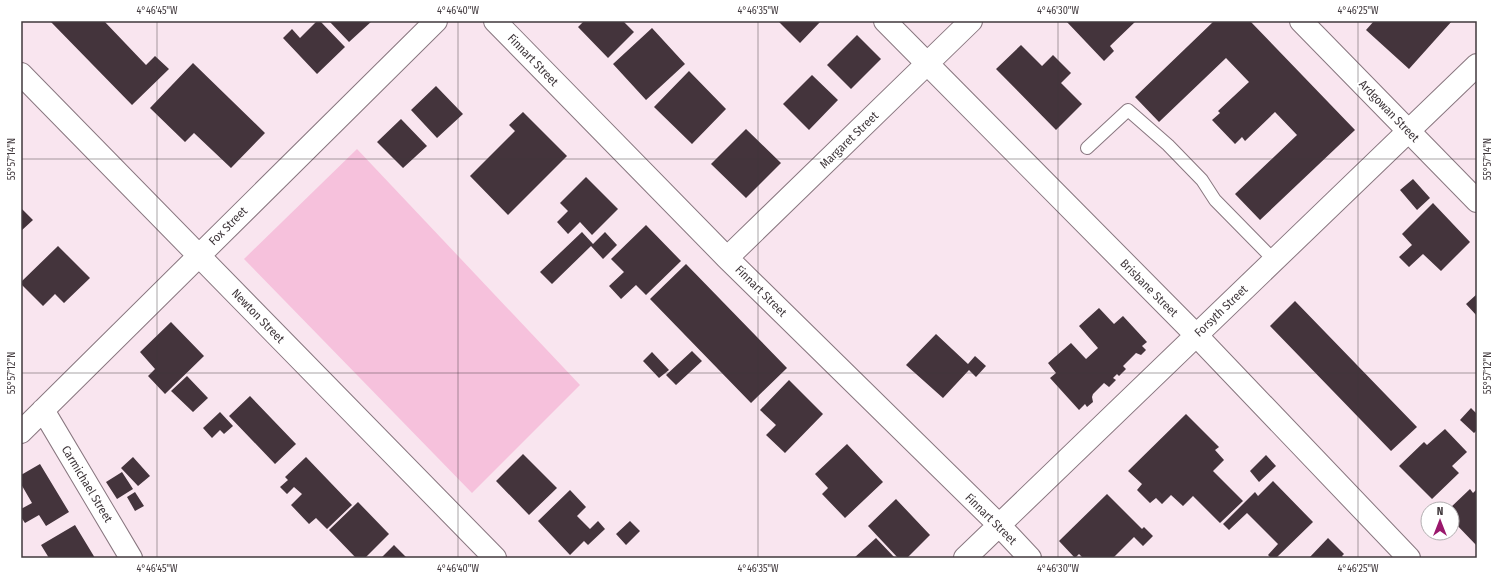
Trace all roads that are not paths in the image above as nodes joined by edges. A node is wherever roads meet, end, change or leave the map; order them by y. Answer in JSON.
{"nodes":[{"id":1,"x":436,"y":21,"type":"edge"},
{"id":2,"x":495,"y":21,"type":"edge"},
{"id":3,"x":885,"y":21,"type":"edge"},
{"id":4,"x":971,"y":21,"type":"edge"},
{"id":5,"x":1301,"y":21,"type":"edge"},
{"id":6,"x":927,"y":63,"type":"junction"},
{"id":7,"x":1477,"y":65,"type":"edge"},
{"id":8,"x":21,"y":74,"type":"edge"},
{"id":9,"x":1409,"y":131,"type":"junction"},
{"id":10,"x":1087,"y":148,"type":"dead end"},
{"id":11,"x":1477,"y":201,"type":"edge"},
{"id":12,"x":198,"y":255,"type":"junction"},
{"id":13,"x":728,"y":258,"type":"junction"},
{"id":14,"x":1274,"y":260,"type":"junction"},
{"id":15,"x":1196,"y":335,"type":"junction"},
{"id":16,"x":43,"y":410,"type":"junction"},
{"id":17,"x":21,"y":432,"type":"edge"},
{"id":18,"x":999,"y":525,"type":"junction"},
{"id":19,"x":131,"y":558,"type":"edge"},
{"id":20,"x":495,"y":558,"type":"edge"},
{"id":21,"x":965,"y":558,"type":"edge"},
{"id":22,"x":1030,"y":558,"type":"edge"},
{"id":23,"x":1409,"y":558,"type":"edge"}],
"edges":[{"from":1,"to":12,"type":"street","name":"Fox Street"},
{"from":2,"to":13,"type":"street","name":"Finnart Street"},
{"from":3,"to":6,"type":"street","name":"Brisbane Street"},
{"from":4,"to":6,"type":"street","name":"Margaret Street"},
{"from":5,"to":9,"type":"street","name":"Ardgowan Street"},
{"from":6,"to":13,"type":"street","name":"Margaret Street"},
{"from":6,"to":15,"type":"street","name":"Brisbane Street"},
{"from":7,"to":9,"type":"street","name":"Forsyth Street"},
{"from":8,"to":12,"type":"street","name":"Newton Street"},
{"from":9,"to":11,"type":"street","name":"Ardgowan Street"},
{"from":9,"to":14,"type":"street","name":"Forsyth Street"},
{"from":10,"to":14,"type":"lane"},
{"from":12,"to":16,"type":"street","name":"Fox Street"},
{"from":12,"to":20,"type":"street","name":"Newton Street"},
{"from":13,"to":18,"type":"street","name":"Finnart Street"},
{"from":14,"to":15,"type":"street","name":"Forsyth Street"},
{"from":15,"to":18,"type":"street","name":"Forsyth Street"},
{"from":15,"to":23,"type":"street","name":"Brisbane Street"},
{"from":16,"to":17,"type":"street","name":"Fox Street"},
{"from":16,"to":19,"type":"street","name":"Carmichael Street"},
{"from":18,"to":21,"type":"street","name":"Forsyth Street"},
{"from":18,"to":22,"type":"street","name":"Finnart Street"}]}
